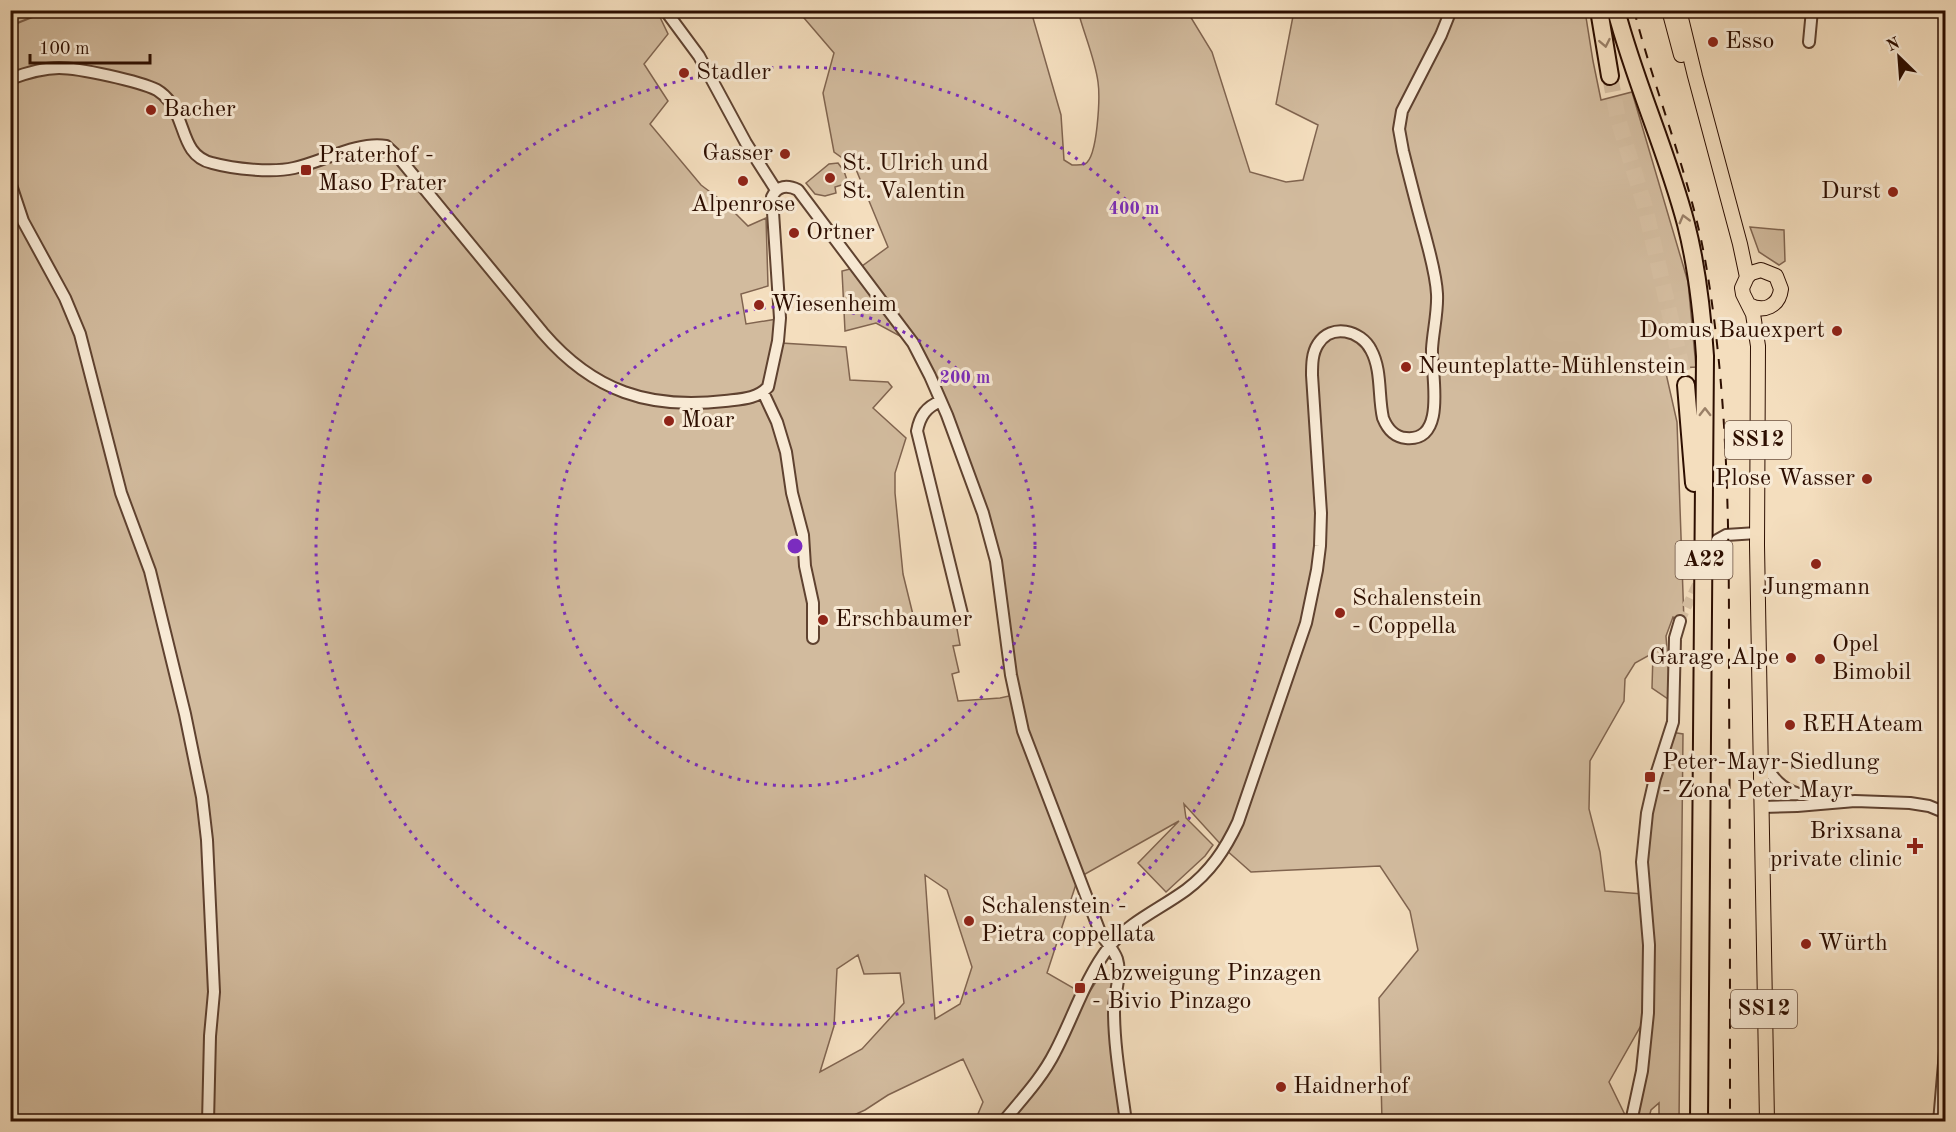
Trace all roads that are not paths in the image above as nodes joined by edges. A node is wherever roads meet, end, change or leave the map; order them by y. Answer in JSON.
{"nodes":[{"id":1,"x":664,"y":10,"type":"edge"},
{"id":2,"x":1451,"y":10,"type":"edge"},
{"id":3,"x":1599,"y":10,"type":"edge"},
{"id":4,"x":1616,"y":10,"type":"edge"},
{"id":5,"x":1669,"y":10,"type":"edge"},
{"id":6,"x":1679,"y":10,"type":"edge"},
{"id":7,"x":1812,"y":10,"type":"edge"},
{"id":8,"x":1809,"y":42,"type":"dead end"},
{"id":9,"x":1610,"y":76,"type":"tunnel mouth"},
{"id":10,"x":10,"y":79,"type":"edge"},
{"id":11,"x":1712,"y":141,"type":"junction"},
{"id":12,"x":10,"y":182,"type":"edge"},
{"id":13,"x":776,"y":190,"type":"junction"},
{"id":14,"x":1740,"y":244,"type":"junction"},
{"id":15,"x":1761,"y":270,"type":"junction"},
{"id":16,"x":1747,"y":277,"type":"junction"},
{"id":17,"x":1749,"y":305,"type":"junction"},
{"id":18,"x":1768,"y":308,"type":"junction"},
{"id":19,"x":1758,"y":346,"type":"junction"},
{"id":20,"x":1686,"y":385,"type":"tunnel mouth"},
{"id":21,"x":763,"y":392,"type":"junction"},
{"id":22,"x":940,"y":401,"type":"junction"},
{"id":23,"x":1757,"y":534,"type":"junction"},
{"id":24,"x":1717,"y":540,"type":"dead end"},
{"id":25,"x":962,"y":615,"type":"dead end"},
{"id":26,"x":1680,"y":621,"type":"tunnel mouth"},
{"id":27,"x":813,"y":638,"type":"dead end"},
{"id":28,"x":1761,"y":760,"type":"junction"},
{"id":29,"x":1799,"y":794,"type":"junction"},
{"id":30,"x":1762,"y":801,"type":"junction"},
{"id":31,"x":1842,"y":801,"type":"junction"},
{"id":32,"x":1946,"y":813,"type":"edge"},
{"id":33,"x":1110,"y":947,"type":"junction"},
{"id":34,"x":1946,"y":1040,"type":"edge"},
{"id":35,"x":208,"y":1122,"type":"edge"},
{"id":36,"x":1003,"y":1122,"type":"edge"},
{"id":37,"x":1126,"y":1122,"type":"edge"},
{"id":38,"x":1630,"y":1122,"type":"edge"},
{"id":39,"x":1688,"y":1122,"type":"edge"},
{"id":40,"x":1699,"y":1122,"type":"edge"},
{"id":41,"x":1767,"y":1122,"type":"edge"},
{"id":42,"x":1939,"y":1122,"type":"edge"}],
"edges":[{"from":1,"to":13,"type":"street"},
{"from":2,"to":33,"type":"street"},
{"from":3,"to":9,"type":"highway","one_way":true},
{"from":40,"to":4,"type":"highway","number":"A22","one_way":true},
{"from":5,"to":11,"type":"main road"},
{"from":6,"to":11,"type":"main road","number":"SS12"},
{"from":7,"to":8,"type":"street"},
{"from":10,"to":21,"type":"street"},
{"from":11,"to":14,"type":"main road","number":"SS12"},
{"from":12,"to":35,"type":"street"},
{"from":13,"to":21,"type":"street"},
{"from":13,"to":22,"type":"street"},
{"from":14,"to":15,"type":"main road","number":"SS12"},
{"from":14,"to":16,"type":"main road","number":"SS12"},
{"from":15,"to":16,"type":"main road"},
{"from":15,"to":18,"type":"main road","number":"SS12"},
{"from":16,"to":17,"type":"main road","number":"SS12"},
{"from":17,"to":18,"type":"main road"},
{"from":17,"to":19,"type":"main road","number":"SS12"},
{"from":18,"to":19,"type":"main road","number":"SS12"},
{"from":19,"to":23,"type":"main road","number":"SS12"},
{"from":20,"to":39,"type":"highway","number":"A22"},
{"from":21,"to":27,"type":"street"},
{"from":22,"to":25,"type":"street"},
{"from":22,"to":33,"type":"street"},
{"from":23,"to":24,"type":"street"},
{"from":23,"to":28,"type":"main road","number":"SS12"},
{"from":26,"to":38,"type":"street"},
{"from":28,"to":29,"type":"street"},
{"from":28,"to":30,"type":"main road","number":"SS12"},
{"from":29,"to":30,"type":"street"},
{"from":29,"to":31,"type":"street"},
{"from":30,"to":31,"type":"street"},
{"from":30,"to":41,"type":"main road","number":"SS12"},
{"from":31,"to":32,"type":"street"},
{"from":33,"to":36,"type":"street"},
{"from":33,"to":37,"type":"street"},
{"from":34,"to":42,"type":"street"}]}
